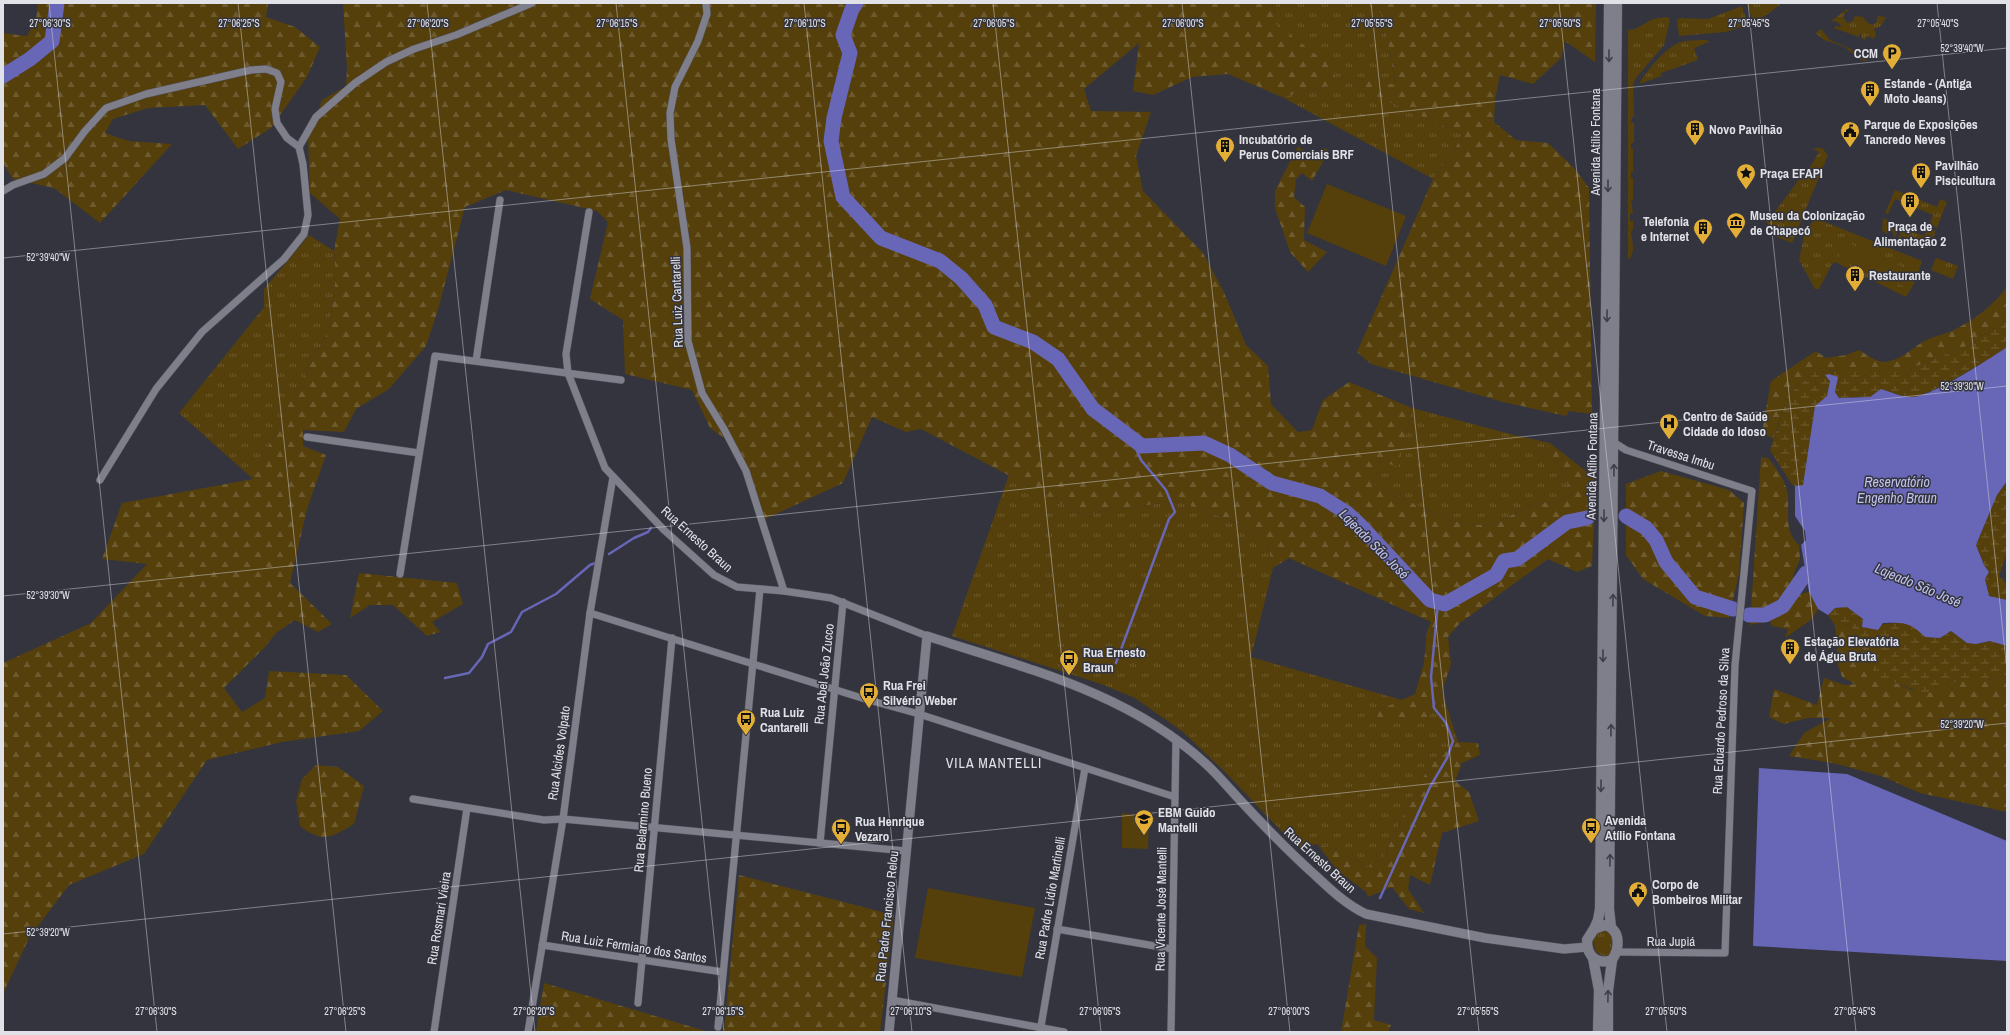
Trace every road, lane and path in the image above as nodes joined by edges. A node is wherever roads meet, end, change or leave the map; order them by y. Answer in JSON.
{"nodes":[{"id":1,"x":532,"y":3,"type":"edge"},
{"id":2,"x":706,"y":3,"type":"edge"},
{"id":3,"x":1610,"y":3,"type":"edge"},
{"id":4,"x":1617,"y":3,"type":"edge"},
{"id":5,"x":298,"y":147,"type":"junction"},
{"id":6,"x":3,"y":191,"type":"edge"},
{"id":7,"x":500,"y":200,"type":"dead end"},
{"id":8,"x":589,"y":212,"type":"dead end"},
{"id":9,"x":476,"y":361,"type":"junction"},
{"id":10,"x":568,"y":373,"type":"junction"},
{"id":11,"x":621,"y":380,"type":"dead end"},
{"id":12,"x":1605,"y":436,"type":"junction"},
{"id":13,"x":307,"y":437,"type":"dead end"},
{"id":14,"x":1614,"y":442,"type":"junction"},
{"id":15,"x":419,"y":453,"type":"junction"},
{"id":16,"x":613,"y":477,"type":"junction"},
{"id":17,"x":100,"y":480,"type":"dead end"},
{"id":18,"x":1752,"y":491,"type":"joint"},
{"id":19,"x":400,"y":574,"type":"dead end"},
{"id":20,"x":760,"y":589,"type":"junction"},
{"id":21,"x":784,"y":590,"type":"junction"},
{"id":22,"x":843,"y":602,"type":"junction"},
{"id":23,"x":590,"y":613,"type":"junction"},
{"id":24,"x":927,"y":636,"type":"junction"},
{"id":25,"x":672,"y":638,"type":"junction"},
{"id":26,"x":753,"y":664,"type":"junction"},
{"id":27,"x":835,"y":690,"type":"junction"},
{"id":28,"x":918,"y":714,"type":"junction"},
{"id":29,"x":1176,"y":739,"type":"junction"},
{"id":30,"x":1085,"y":768,"type":"junction"},
{"id":31,"x":1175,"y":797,"type":"junction"},
{"id":32,"x":413,"y":799,"type":"dead end"},
{"id":33,"x":467,"y":808,"type":"junction"},
{"id":34,"x":563,"y":819,"type":"junction"},
{"id":35,"x":654,"y":828,"type":"junction"},
{"id":36,"x":736,"y":835,"type":"junction"},
{"id":37,"x":820,"y":843,"type":"junction"},
{"id":38,"x":906,"y":851,"type":"junction"},
{"id":39,"x":1611,"y":927,"type":"junction"},
{"id":40,"x":1057,"y":929,"type":"junction"},
{"id":41,"x":1594,"y":929,"type":"junction"},
{"id":42,"x":542,"y":945,"type":"junction"},
{"id":43,"x":1587,"y":947,"type":"junction"},
{"id":44,"x":1172,"y":949,"type":"junction"},
{"id":45,"x":1726,"y":953,"type":"joint"},
{"id":46,"x":1615,"y":956,"type":"junction"},
{"id":47,"x":1593,"y":958,"type":"junction"},
{"id":48,"x":642,"y":960,"type":"junction"},
{"id":49,"x":723,"y":972,"type":"junction"},
{"id":50,"x":892,"y":1000,"type":"junction"},
{"id":51,"x":638,"y":1003,"type":"dead end"},
{"id":52,"x":718,"y":1028,"type":"dead end"},
{"id":53,"x":1040,"y":1030,"type":"edge"},
{"id":54,"x":434,"y":1032,"type":"edge"},
{"id":55,"x":528,"y":1032,"type":"edge"},
{"id":56,"x":889,"y":1032,"type":"edge"},
{"id":57,"x":1064,"y":1032,"type":"edge"},
{"id":58,"x":1171,"y":1032,"type":"edge"},
{"id":59,"x":1598,"y":1032,"type":"edge"},
{"id":60,"x":1608,"y":1032,"type":"edge"}],
"edges":[{"from":1,"to":5,"type":"street"},
{"from":2,"to":21,"type":"street","name":"Rua Luiz Cantarelli"},
{"from":3,"to":12,"type":"main road","name":"Avenida Atílio Fontana","one_way":true},
{"from":4,"to":14,"type":"main road","name":"Avenida Atílio Fontana"},
{"from":5,"to":6,"type":"street"},
{"from":5,"to":17,"type":"street"},
{"from":7,"to":9,"type":"street"},
{"from":8,"to":10,"type":"street","name":"Rua Ernesto Braun"},
{"from":9,"to":10,"type":"street"},
{"from":9,"to":15,"type":"street"},
{"from":10,"to":11,"type":"street"},
{"from":10,"to":16,"type":"street","name":"Rua Ernesto Braun"},
{"from":12,"to":14,"type":"street","name":"Travessa Imbu"},
{"from":12,"to":41,"type":"main road","name":"Avenida Atílio Fontana","one_way":true},
{"from":13,"to":15,"type":"street"},
{"from":14,"to":18,"type":"street","name":"Travessa Imbu"},
{"from":39,"to":14,"type":"main road","name":"Avenida Atílio Fontana","one_way":true},
{"from":15,"to":19,"type":"street"},
{"from":16,"to":20,"type":"street","name":"Rua Ernesto Braun"},
{"from":16,"to":23,"type":"street","name":"Rua Alcides Volpato"},
{"from":18,"to":45,"type":"street","name":"Rua Eduardo Pedroso da Silva"},
{"from":20,"to":21,"type":"street","name":"Rua Ernesto Braun"},
{"from":20,"to":26,"type":"street"},
{"from":21,"to":22,"type":"street","name":"Rua Ernesto Braun"},
{"from":22,"to":24,"type":"street","name":"Rua Ernesto Braun"},
{"from":22,"to":27,"type":"street","name":"Rua Abel João Zucco"},
{"from":23,"to":25,"type":"street"},
{"from":23,"to":34,"type":"street","name":"Rua Alcides Volpato"},
{"from":24,"to":28,"type":"street","name":"Rua Padre Francisco Relou"},
{"from":24,"to":29,"type":"street","name":"Rua Ernesto Braun"},
{"from":25,"to":26,"type":"street"},
{"from":25,"to":35,"type":"street","name":"Rua Belarmino Bueno"},
{"from":26,"to":27,"type":"street"},
{"from":26,"to":36,"type":"street"},
{"from":27,"to":28,"type":"street"},
{"from":27,"to":37,"type":"street","name":"Rua Abel João Zucco"},
{"from":28,"to":30,"type":"street"},
{"from":28,"to":38,"type":"street","name":"Rua Padre Francisco Relou"},
{"from":29,"to":31,"type":"street","name":"Rua Vicente José Mantelli"},
{"from":29,"to":43,"type":"street","name":"Rua Ernesto Braun"},
{"from":30,"to":31,"type":"street"},
{"from":30,"to":40,"type":"street","name":"Rua Padre Lidio Martinelli"},
{"from":31,"to":44,"type":"street","name":"Rua Vicente José Mantelli"},
{"from":32,"to":33,"type":"street"},
{"from":33,"to":34,"type":"street"},
{"from":33,"to":54,"type":"street","name":"Rua Rosmari Vieira"},
{"from":34,"to":35,"type":"street"},
{"from":34,"to":42,"type":"street","name":"Rua Alcides Volpato"},
{"from":35,"to":36,"type":"street"},
{"from":35,"to":48,"type":"street","name":"Rua Belarmino Bueno"},
{"from":36,"to":37,"type":"street"},
{"from":36,"to":49,"type":"street"},
{"from":37,"to":38,"type":"street"},
{"from":38,"to":50,"type":"street","name":"Rua Padre Francisco Relou"},
{"from":39,"to":41,"type":"main road"},
{"from":39,"to":46,"type":"main road"},
{"from":40,"to":44,"type":"street"},
{"from":40,"to":53,"type":"street","name":"Rua Padre Lidio Martinelli"},
{"from":41,"to":43,"type":"main road"},
{"from":42,"to":48,"type":"street","name":"Rua Luiz Fermiano dos Santos"},
{"from":42,"to":55,"type":"street","name":"Rua Alcides Volpato"},
{"from":43,"to":47,"type":"main road"},
{"from":44,"to":58,"type":"street","name":"Rua Vicente José Mantelli"},
{"from":45,"to":46,"type":"street","name":"Rua Jupiá"},
{"from":46,"to":47,"type":"main road"},
{"from":60,"to":46,"type":"main road","one_way":true},
{"from":47,"to":59,"type":"main road"},
{"from":48,"to":49,"type":"street","name":"Rua Luiz Fermiano dos Santos"},
{"from":48,"to":51,"type":"street","name":"Rua Belarmino Bueno"},
{"from":49,"to":52,"type":"street"},
{"from":50,"to":53,"type":"street"},
{"from":50,"to":56,"type":"street","name":"Rua Padre Francisco Relou"},
{"from":53,"to":57,"type":"street"}]}
